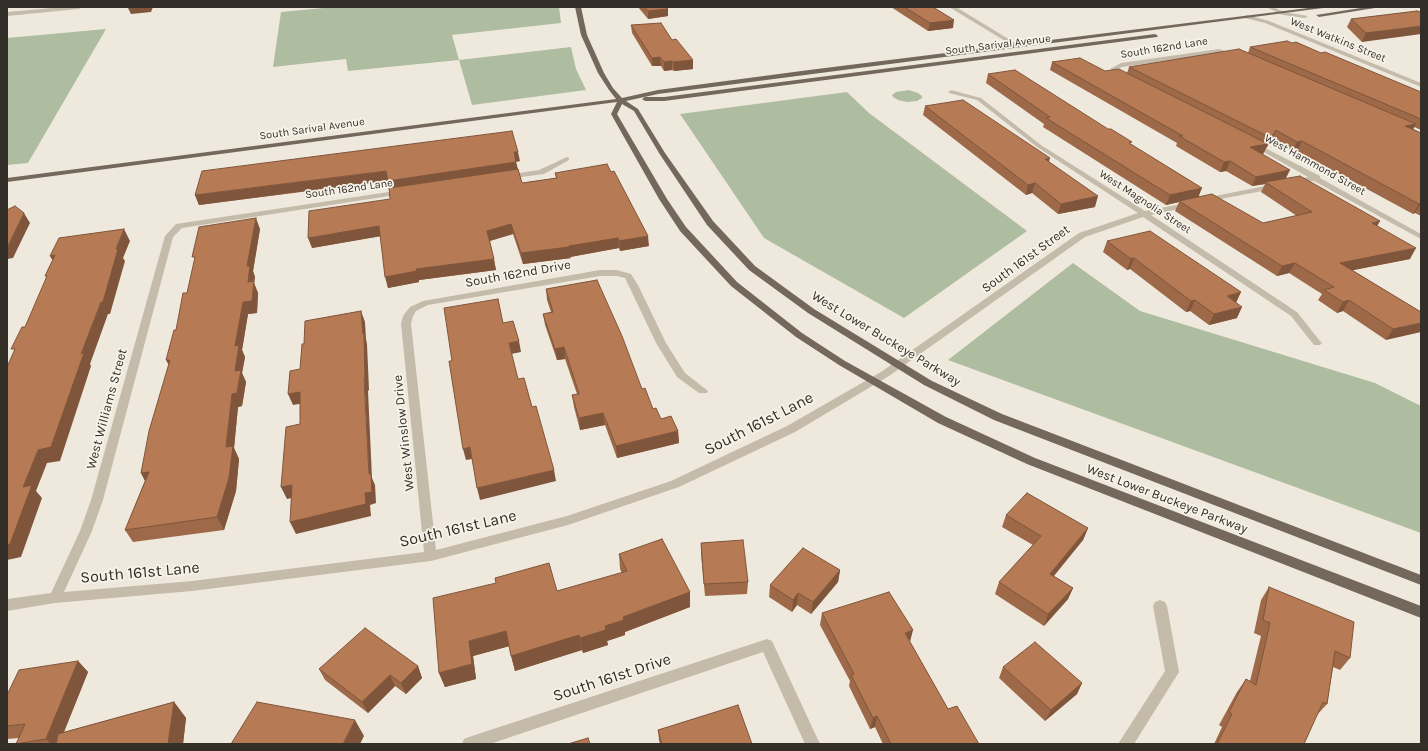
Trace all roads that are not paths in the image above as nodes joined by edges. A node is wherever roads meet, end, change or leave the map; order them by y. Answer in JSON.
{"nodes":[{"id":1,"x":79,"y":7,"type":"edge"},
{"id":2,"x":578,"y":7,"type":"edge"},
{"id":3,"x":952,"y":7,"type":"edge"},
{"id":4,"x":1269,"y":7,"type":"edge"},
{"id":5,"x":1328,"y":7,"type":"edge"},
{"id":6,"x":1378,"y":7,"type":"edge"},
{"id":7,"x":1283,"y":13,"type":"junction"},
{"id":8,"x":7,"y":14,"type":"edge"},
{"id":9,"x":1305,"y":16,"type":"junction"},
{"id":10,"x":1247,"y":17,"type":"junction"},
{"id":11,"x":1267,"y":22,"type":"junction"},
{"id":12,"x":1252,"y":24,"type":"dead end"},
{"id":13,"x":1159,"y":35,"type":"dead end"},
{"id":14,"x":1017,"y":46,"type":"junction"},
{"id":15,"x":1027,"y":52,"type":"junction"},
{"id":16,"x":1239,"y":56,"type":"edge"},
{"id":17,"x":1131,"y":81,"type":"edge"},
{"id":18,"x":1421,"y":85,"type":"edge"},
{"id":19,"x":951,"y":92,"type":"dead end"},
{"id":20,"x":621,"y":100,"type":"junction"},
{"id":21,"x":1249,"y":141,"type":"edge"},
{"id":22,"x":567,"y":159,"type":"dead end"},
{"id":23,"x":502,"y":178,"type":"edge"},
{"id":24,"x":1317,"y":178,"type":"junction"},
{"id":25,"x":7,"y":180,"type":"edge"},
{"id":26,"x":407,"y":192,"type":"edge"},
{"id":27,"x":1144,"y":214,"type":"junction"},
{"id":28,"x":179,"y":226,"type":"joint"},
{"id":29,"x":1421,"y":237,"type":"edge"},
{"id":30,"x":413,"y":309,"type":"joint"},
{"id":31,"x":1317,"y":343,"type":"dead end"},
{"id":32,"x":899,"y":366,"type":"junction"},
{"id":33,"x":885,"y":374,"type":"joint"},
{"id":34,"x":874,"y":381,"type":"junction"},
{"id":35,"x":703,"y":391,"type":"dead end"},
{"id":36,"x":431,"y":556,"type":"junction"},
{"id":37,"x":1421,"y":580,"type":"edge"},
{"id":38,"x":55,"y":598,"type":"junction"},
{"id":39,"x":7,"y":605,"type":"edge"},
{"id":40,"x":1160,"y":606,"type":"dead end"},
{"id":41,"x":1421,"y":612,"type":"edge"},
{"id":42,"x":469,"y":744,"type":"edge"},
{"id":43,"x":813,"y":744,"type":"edge"},
{"id":44,"x":1125,"y":744,"type":"edge"}],
"edges":[{"from":1,"to":8,"type":"street"},
{"from":2,"to":20,"type":"main road"},
{"from":3,"to":14,"type":"street"},
{"from":4,"to":7,"type":"street","name":"West Watkins Street"},
{"from":5,"to":7,"type":"main road","name":"South Sarival Avenue"},
{"from":6,"to":9,"type":"main road"},
{"from":7,"to":9,"type":"street","name":"West Watkins Street"},
{"from":7,"to":10,"type":"main road","name":"South Sarival Avenue"},
{"from":9,"to":11,"type":"main road"},
{"from":10,"to":11,"type":"street","name":"West Watkins Street"},
{"from":10,"to":14,"type":"main road","name":"South Sarival Avenue"},
{"from":11,"to":12,"type":"main road"},
{"from":11,"to":18,"type":"street","name":"West Watkins Street"},
{"from":13,"to":15,"type":"main road","name":"South Sarival Avenue"},
{"from":14,"to":15,"type":"main road"},
{"from":14,"to":20,"type":"main road","name":"South Sarival Avenue"},
{"from":15,"to":20,"type":"main road","name":"South Sarival Avenue"},
{"from":16,"to":17,"type":"street","name":"South 162nd Lane"},
{"from":19,"to":27,"type":"street","name":"West Magnolia Street"},
{"from":20,"to":25,"type":"main road","name":"South Sarival Avenue"},
{"from":20,"to":32,"type":"main road","name":"West Lower Buckeye Parkway"},
{"from":20,"to":34,"type":"main road","name":"West Lower Buckeye Parkway"},
{"from":21,"to":24,"type":"street","name":"West Hammond Street"},
{"from":22,"to":23,"type":"street"},
{"from":24,"to":27,"type":"street","name":"South 161st Street"},
{"from":24,"to":29,"type":"street","name":"West Hammond Street"},
{"from":26,"to":28,"type":"street","name":"South 162nd Lane"},
{"from":27,"to":31,"type":"street","name":"West Magnolia Street"},
{"from":27,"to":32,"type":"street","name":"South 161st Street"},
{"from":28,"to":38,"type":"street","name":"West Williams Street"},
{"from":30,"to":35,"type":"street","name":"South 162nd Drive"},
{"from":30,"to":36,"type":"street","name":"West Winslow Drive"},
{"from":32,"to":33,"type":"street","name":"South 161st Street"},
{"from":32,"to":37,"type":"main road","name":"West Lower Buckeye Parkway"},
{"from":33,"to":34,"type":"street","name":"South 161st Lane"},
{"from":34,"to":36,"type":"street","name":"South 161st Lane"},
{"from":34,"to":41,"type":"main road","name":"West Lower Buckeye Parkway"},
{"from":36,"to":38,"type":"street","name":"South 161st Lane"},
{"from":38,"to":39,"type":"street","name":"South 161st Lane"},
{"from":40,"to":44,"type":"street"},
{"from":42,"to":43,"type":"street","name":"South 161st Drive"}]}
